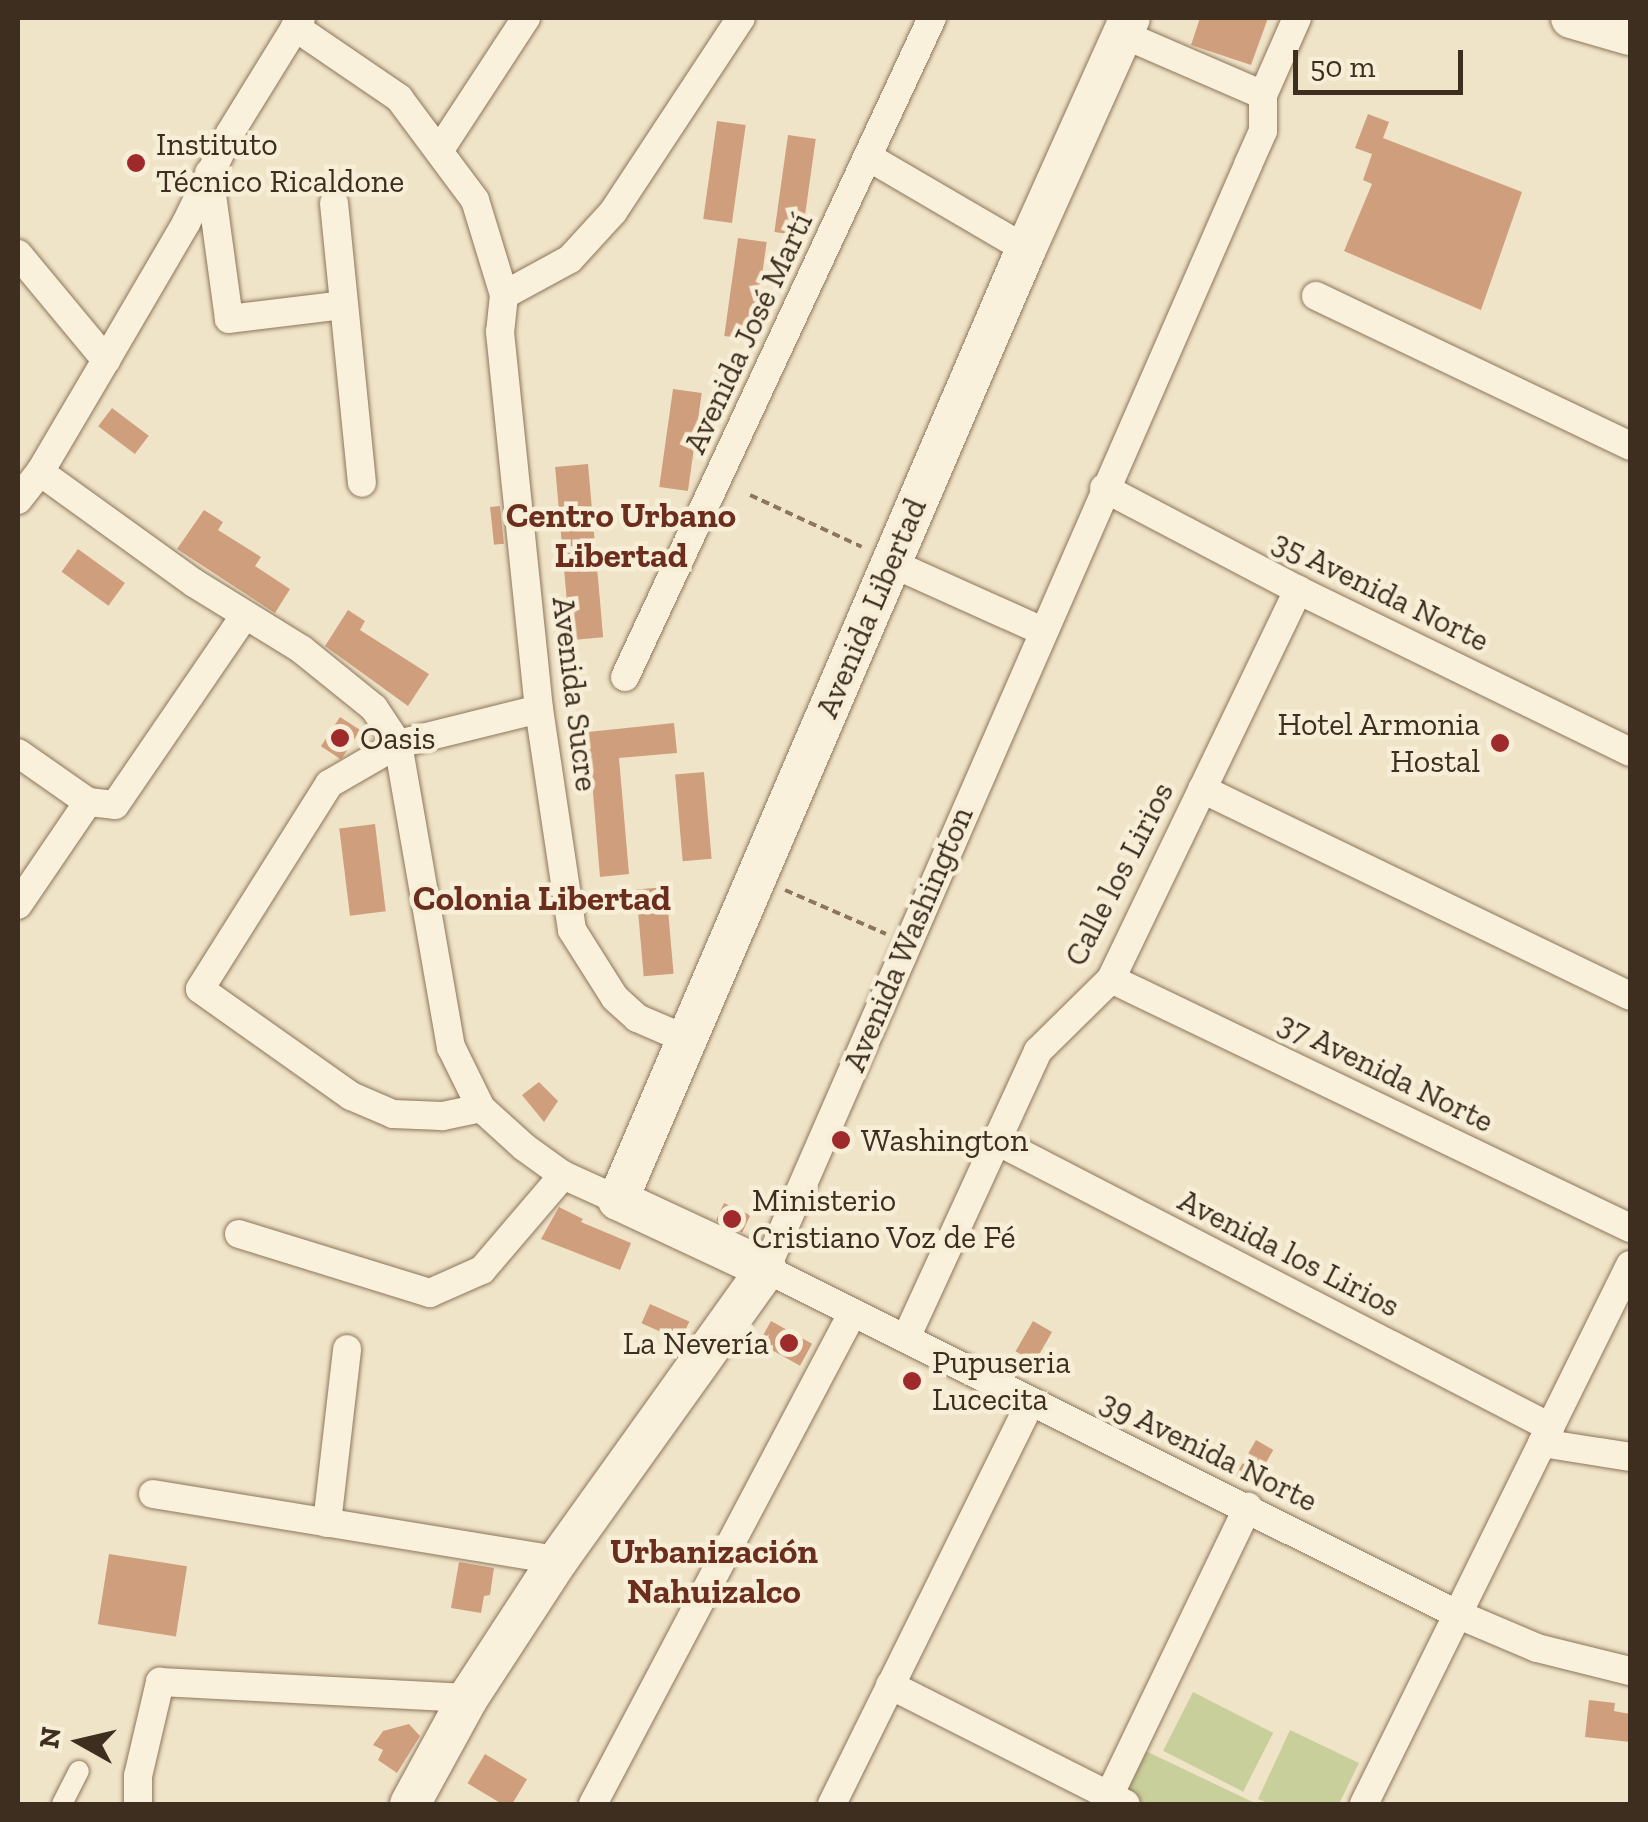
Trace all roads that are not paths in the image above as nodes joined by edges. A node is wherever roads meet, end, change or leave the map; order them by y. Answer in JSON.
{"nodes":[{"id":1,"x":526,"y":18,"type":"edge"},
{"id":2,"x":741,"y":18,"type":"edge"},
{"id":3,"x":932,"y":18,"type":"edge"},
{"id":4,"x":1297,"y":18,"type":"edge"},
{"id":5,"x":1570,"y":18,"type":"edge"},
{"id":6,"x":298,"y":22,"type":"edge"},
{"id":7,"x":1126,"y":26,"type":"edge"},
{"id":8,"x":1630,"y":35,"type":"edge"},
{"id":9,"x":1263,"y":96,"type":"junction"},
{"id":10,"x":438,"y":152,"type":"junction"},
{"id":11,"x":870,"y":158,"type":"junction"},
{"id":12,"x":209,"y":172,"type":"junction"},
{"id":13,"x":334,"y":203,"type":"dead end"},
{"id":14,"x":1026,"y":249,"type":"junction"},
{"id":15,"x":18,"y":254,"type":"edge"},
{"id":16,"x":504,"y":295,"type":"junction"},
{"id":17,"x":1316,"y":296,"type":"dead end"},
{"id":18,"x":343,"y":305,"type":"junction"},
{"id":19,"x":106,"y":360,"type":"junction"},
{"id":20,"x":1630,"y":446,"type":"edge"},
{"id":21,"x":40,"y":472,"type":"junction"},
{"id":22,"x":362,"y":482,"type":"dead end"},
{"id":23,"x":1104,"y":488,"type":"junction"},
{"id":24,"x":18,"y":500,"type":"edge"},
{"id":25,"x":881,"y":557,"type":"junction"},
{"id":26,"x":1298,"y":590,"type":"junction"},
{"id":27,"x":245,"y":614,"type":"junction"},
{"id":28,"x":1042,"y":631,"type":"junction"},
{"id":29,"x":625,"y":677,"type":"dead end"},
{"id":30,"x":540,"y":709,"type":"junction"},
{"id":31,"x":398,"y":744,"type":"junction"},
{"id":32,"x":1630,"y":752,"type":"edge"},
{"id":33,"x":18,"y":754,"type":"edge"},
{"id":34,"x":1202,"y":789,"type":"junction"},
{"id":35,"x":88,"y":802,"type":"junction"},
{"id":36,"x":18,"y":905,"type":"edge"},
{"id":37,"x":1111,"y":979,"type":"junction"},
{"id":38,"x":1630,"y":996,"type":"edge"},
{"id":39,"x":688,"y":1040,"type":"junction"},
{"id":40,"x":481,"y":1108,"type":"junction"},
{"id":41,"x":997,"y":1141,"type":"junction"},
{"id":42,"x":563,"y":1175,"type":"junction"},
{"id":43,"x":618,"y":1200,"type":"junction"},
{"id":44,"x":1630,"y":1228,"type":"edge"},
{"id":45,"x":239,"y":1234,"type":"dead end"},
{"id":46,"x":1630,"y":1265,"type":"edge"},
{"id":47,"x":766,"y":1269,"type":"junction"},
{"id":48,"x":853,"y":1312,"type":"junction"},
{"id":49,"x":906,"y":1338,"type":"junction"},
{"id":50,"x":347,"y":1349,"type":"dead end"},
{"id":51,"x":1030,"y":1404,"type":"junction"},
{"id":52,"x":1546,"y":1434,"type":"junction"},
{"id":53,"x":1630,"y":1457,"type":"edge"},
{"id":54,"x":153,"y":1494,"type":"dead end"},
{"id":55,"x":1248,"y":1507,"type":"junction"},
{"id":56,"x":327,"y":1522,"type":"junction"},
{"id":57,"x":558,"y":1560,"type":"junction"},
{"id":58,"x":1457,"y":1614,"type":"junction"},
{"id":59,"x":1630,"y":1672,"type":"edge"},
{"id":60,"x":890,"y":1686,"type":"junction"},
{"id":61,"x":468,"y":1698,"type":"junction"},
{"id":62,"x":79,"y":1772,"type":"dead end"},
{"id":63,"x":1113,"y":1802,"type":"edge"},
{"id":64,"x":138,"y":1803,"type":"edge"},
{"id":65,"x":62,"y":1804,"type":"edge"},
{"id":66,"x":410,"y":1804,"type":"edge"},
{"id":67,"x":593,"y":1804,"type":"edge"},
{"id":68,"x":832,"y":1804,"type":"edge"},
{"id":69,"x":1364,"y":1804,"type":"edge"}],
"edges":[{"from":1,"to":10,"type":"street"},
{"from":2,"to":16,"type":"street"},
{"from":3,"to":11,"type":"street","name":"Avenida José Martí"},
{"from":4,"to":9,"type":"street","name":"Avenida Washington"},
{"from":5,"to":8,"type":"main road"},
{"from":6,"to":10,"type":"street","name":"Avenida Sucre"},
{"from":6,"to":12,"type":"street"},
{"from":7,"to":9,"type":"street"},
{"from":7,"to":14,"type":"main road","name":"Avenida Libertad"},
{"from":9,"to":23,"type":"street","name":"Avenida Washington"},
{"from":10,"to":16,"type":"street","name":"Avenida Sucre"},
{"from":11,"to":14,"type":"street"},
{"from":11,"to":29,"type":"street","name":"Avenida José Martí"},
{"from":12,"to":18,"type":"street"},
{"from":12,"to":19,"type":"street"},
{"from":13,"to":18,"type":"street"},
{"from":14,"to":25,"type":"main road","name":"Avenida Libertad"},
{"from":15,"to":19,"type":"street"},
{"from":16,"to":30,"type":"street","name":"Avenida Sucre"},
{"from":17,"to":20,"type":"street"},
{"from":18,"to":22,"type":"street"},
{"from":19,"to":21,"type":"street"},
{"from":21,"to":24,"type":"street"},
{"from":21,"to":27,"type":"street"},
{"from":23,"to":26,"type":"street","name":"35 Avenida Norte"},
{"from":23,"to":28,"type":"street","name":"Avenida Washington"},
{"from":25,"to":28,"type":"street"},
{"from":25,"to":39,"type":"main road","name":"Avenida Libertad"},
{"from":26,"to":32,"type":"street","name":"35 Avenida Norte"},
{"from":26,"to":34,"type":"street","name":"Calle los Lirios"},
{"from":27,"to":31,"type":"street"},
{"from":27,"to":35,"type":"street"},
{"from":28,"to":47,"type":"street","name":"Avenida Washington"},
{"from":30,"to":31,"type":"street"},
{"from":30,"to":39,"type":"street","name":"Avenida Sucre"},
{"from":31,"to":40,"type":"street"},
{"from":31,"to":40,"type":"street"},
{"from":33,"to":35,"type":"street"},
{"from":34,"to":37,"type":"street","name":"Calle los Lirios"},
{"from":34,"to":38,"type":"street"},
{"from":35,"to":36,"type":"street"},
{"from":37,"to":41,"type":"street","name":"Calle los Lirios"},
{"from":37,"to":44,"type":"street","name":"37 Avenida Norte"},
{"from":39,"to":43,"type":"main road","name":"Avenida Libertad"},
{"from":40,"to":42,"type":"street"},
{"from":41,"to":49,"type":"street","name":"Calle los Lirios"},
{"from":41,"to":52,"type":"street","name":"Avenida los Lirios"},
{"from":42,"to":43,"type":"street"},
{"from":42,"to":45,"type":"street"},
{"from":43,"to":47,"type":"main road"},
{"from":46,"to":52,"type":"street"},
{"from":47,"to":48,"type":"street","name":"39 Avenida Norte"},
{"from":47,"to":57,"type":"main road","name":"Avenida Washington"},
{"from":48,"to":49,"type":"street","name":"39 Avenida Norte"},
{"from":48,"to":67,"type":"street"},
{"from":49,"to":51,"type":"street","name":"39 Avenida Norte"},
{"from":50,"to":56,"type":"street"},
{"from":51,"to":55,"type":"street","name":"39 Avenida Norte"},
{"from":51,"to":60,"type":"street"},
{"from":52,"to":53,"type":"street","name":"Avenida los Lirios"},
{"from":52,"to":58,"type":"street"},
{"from":54,"to":56,"type":"street"},
{"from":55,"to":58,"type":"street","name":"39 Avenida Norte"},
{"from":55,"to":63,"type":"street"},
{"from":56,"to":57,"type":"street"},
{"from":57,"to":61,"type":"main road","name":"Avenida Washington"},
{"from":58,"to":59,"type":"street","name":"39 Avenida Norte"},
{"from":58,"to":69,"type":"street"},
{"from":60,"to":63,"type":"street"},
{"from":60,"to":68,"type":"street"},
{"from":61,"to":64,"type":"street"},
{"from":61,"to":66,"type":"main road","name":"Avenida Washington"},
{"from":62,"to":65,"type":"street"}]}
